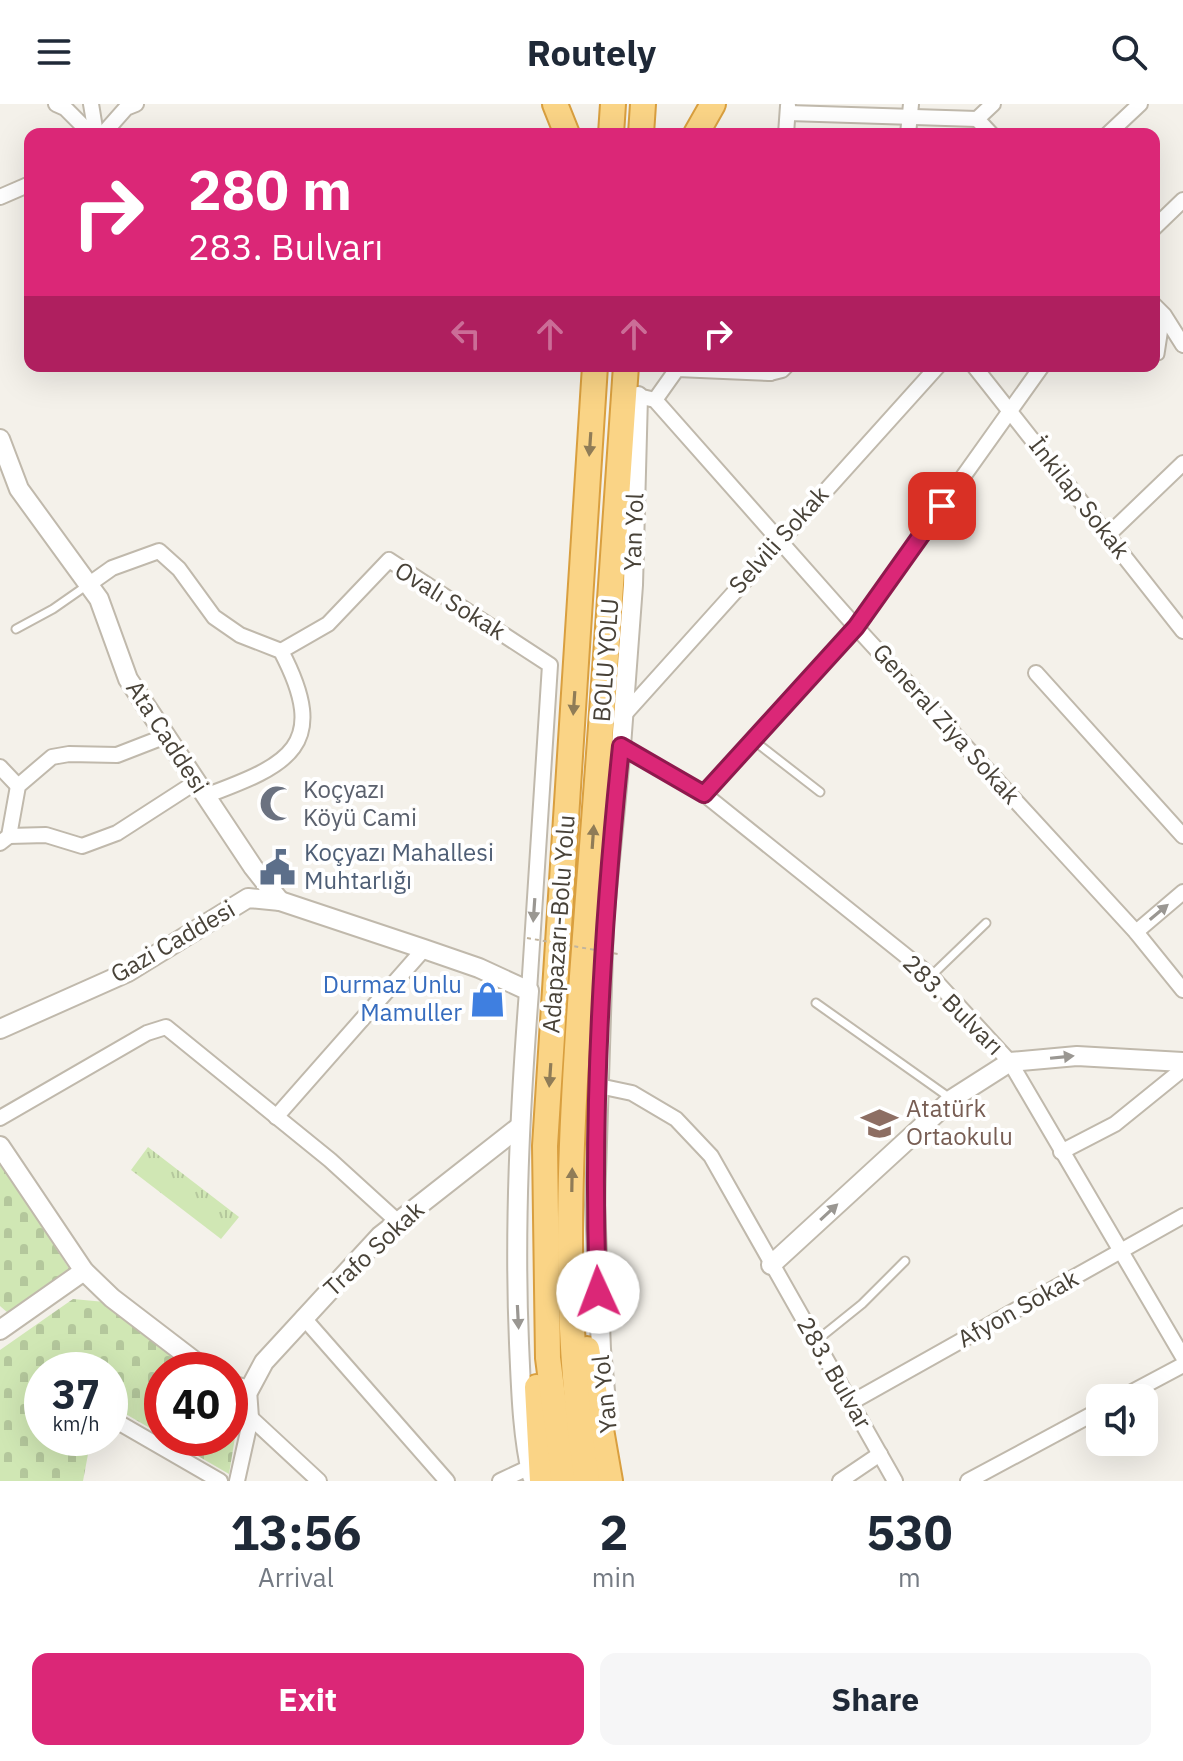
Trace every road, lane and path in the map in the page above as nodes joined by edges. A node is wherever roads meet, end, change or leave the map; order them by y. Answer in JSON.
{"nodes":[{"id":1,"x":56,"y":104,"type":"edge"},
{"id":2,"x":91,"y":104,"type":"edge"},
{"id":3,"x":136,"y":104,"type":"edge"},
{"id":4,"x":555,"y":104,"type":"edge"},
{"id":5,"x":613,"y":104,"type":"edge"},
{"id":6,"x":643,"y":104,"type":"edge"},
{"id":7,"x":713,"y":104,"type":"edge"},
{"id":8,"x":993,"y":104,"type":"edge"},
{"id":9,"x":1140,"y":104,"type":"edge"},
{"id":10,"x":788,"y":109,"type":"edge"},
{"id":11,"x":910,"y":111,"type":"edge"},
{"id":12,"x":977,"y":119,"type":"junction"},
{"id":13,"x":87,"y":128,"type":"edge"},
{"id":14,"x":93,"y":128,"type":"edge"},
{"id":15,"x":108,"y":128,"type":"edge"},
{"id":16,"x":565,"y":128,"type":"edge"},
{"id":17,"x":611,"y":128,"type":"edge"},
{"id":18,"x":641,"y":128,"type":"edge"},
{"id":19,"x":699,"y":128,"type":"edge"},
{"id":20,"x":985,"y":128,"type":"edge"},
{"id":21,"x":1114,"y":128,"type":"edge"},
{"id":22,"x":24,"y":187,"type":"edge"},
{"id":23,"x":0,"y":197,"type":"edge"},
{"id":24,"x":1183,"y":200,"type":"edge"},
{"id":25,"x":1160,"y":222,"type":"edge"},
{"id":26,"x":1160,"y":311,"type":"edge"},
{"id":27,"x":1183,"y":345,"type":"edge"},
{"id":28,"x":594,"y":372,"type":"edge"},
{"id":29,"x":626,"y":372,"type":"edge"},
{"id":30,"x":673,"y":372,"type":"edge"},
{"id":31,"x":933,"y":372,"type":"edge"},
{"id":32,"x":979,"y":372,"type":"edge"},
{"id":33,"x":1038,"y":372,"type":"edge"},
{"id":34,"x":647,"y":398,"type":"junction"},
{"id":35,"x":1010,"y":410,"type":"junction"},
{"id":36,"x":0,"y":439,"type":"edge"},
{"id":37,"x":1183,"y":463,"type":"edge"},
{"id":38,"x":1108,"y":535,"type":"junction"},
{"id":39,"x":779,"y":540,"type":"junction"},
{"id":40,"x":88,"y":585,"type":"junction"},
{"id":41,"x":856,"y":627,"type":"junction"},
{"id":42,"x":16,"y":629,"type":"dead end"},
{"id":43,"x":1183,"y":631,"type":"edge"},
{"id":44,"x":281,"y":651,"type":"junction"},
{"id":45,"x":1036,"y":673,"type":"dead end"},
{"id":46,"x":623,"y":716,"type":"junction"},
{"id":47,"x":166,"y":736,"type":"junction"},
{"id":48,"x":753,"y":740,"type":"junction"},
{"id":49,"x":621,"y":746,"type":"junction"},
{"id":50,"x":0,"y":767,"type":"edge"},
{"id":51,"x":18,"y":786,"type":"junction"},
{"id":52,"x":201,"y":789,"type":"junction"},
{"id":53,"x":820,"y":792,"type":"dead end"},
{"id":54,"x":704,"y":794,"type":"junction"},
{"id":55,"x":1183,"y":836,"type":"edge"},
{"id":56,"x":4,"y":840,"type":"edge"},
{"id":57,"x":253,"y":867,"type":"junction"},
{"id":58,"x":1183,"y":892,"type":"edge"},
{"id":59,"x":248,"y":898,"type":"junction"},
{"id":60,"x":280,"y":901,"type":"junction"},
{"id":61,"x":986,"y":923,"type":"dead end"},
{"id":62,"x":1136,"y":932,"type":"junction"},
{"id":63,"x":527,"y":938,"type":"dead end"},
{"id":64,"x":424,"y":949,"type":"junction"},
{"id":65,"x":618,"y":954,"type":"dead end"},
{"id":66,"x":931,"y":976,"type":"junction"},
{"id":67,"x":1183,"y":990,"type":"edge"},
{"id":68,"x":529,"y":991,"type":"junction"},
{"id":69,"x":816,"y":1003,"type":"dead end"},
{"id":70,"x":0,"y":1029,"type":"edge"},
{"id":71,"x":1010,"y":1062,"type":"junction"},
{"id":72,"x":1183,"y":1062,"type":"edge"},
{"id":73,"x":1183,"y":1069,"type":"edge"},
{"id":74,"x":599,"y":1086,"type":"junction"},
{"id":75,"x":952,"y":1099,"type":"junction"},
{"id":76,"x":276,"y":1117,"type":"junction"},
{"id":77,"x":0,"y":1118,"type":"edge"},
{"id":78,"x":519,"y":1127,"type":"junction"},
{"id":79,"x":0,"y":1146,"type":"edge"},
{"id":80,"x":545,"y":1146,"type":"junction"},
{"id":81,"x":1061,"y":1152,"type":"junction"},
{"id":82,"x":1183,"y":1216,"type":"edge"},
{"id":83,"x":397,"y":1221,"type":"junction"},
{"id":84,"x":571,"y":1222,"type":"junction"},
{"id":85,"x":1122,"y":1251,"type":"junction"},
{"id":86,"x":905,"y":1261,"type":"dead end"},
{"id":87,"x":771,"y":1265,"type":"junction"},
{"id":88,"x":84,"y":1271,"type":"junction"},
{"id":89,"x":303,"y":1317,"type":"junction"},
{"id":90,"x":0,"y":1330,"type":"edge"},
{"id":91,"x":816,"y":1341,"type":"junction"},
{"id":92,"x":182,"y":1352,"type":"edge"},
{"id":93,"x":1183,"y":1357,"type":"edge"},
{"id":94,"x":1183,"y":1365,"type":"edge"},
{"id":95,"x":1147,"y":1384,"type":"edge"},
{"id":96,"x":249,"y":1390,"type":"joint"},
{"id":97,"x":852,"y":1402,"type":"junction"},
{"id":98,"x":251,"y":1418,"type":"junction"},
{"id":99,"x":1086,"y":1418,"type":"edge"},
{"id":100,"x":128,"y":1428,"type":"edge"},
{"id":101,"x":880,"y":1454,"type":"junction"},
{"id":102,"x":535,"y":1476,"type":"edge"},
{"id":103,"x":220,"y":1481,"type":"edge"},
{"id":104,"x":237,"y":1481,"type":"edge"},
{"id":105,"x":319,"y":1481,"type":"edge"},
{"id":106,"x":447,"y":1481,"type":"edge"},
{"id":107,"x":500,"y":1481,"type":"edge"},
{"id":108,"x":564,"y":1481,"type":"edge"},
{"id":109,"x":587,"y":1481,"type":"edge"},
{"id":110,"x":612,"y":1481,"type":"edge"},
{"id":111,"x":840,"y":1481,"type":"edge"},
{"id":112,"x":895,"y":1481,"type":"edge"},
{"id":113,"x":968,"y":1481,"type":"edge"}],
"edges":[{"from":1,"to":13,"type":"street"},
{"from":2,"to":14,"type":"street"},
{"from":3,"to":15,"type":"street"},
{"from":4,"to":16,"type":"highway"},
{"from":5,"to":17,"type":"highway"},
{"from":6,"to":18,"type":"highway"},
{"from":7,"to":19,"type":"highway"},
{"from":8,"to":12,"type":"street"},
{"from":9,"to":21,"type":"street"},
{"from":10,"to":11,"type":"street"},
{"from":11,"to":12,"type":"street"},
{"from":12,"to":20,"type":"street"},
{"from":22,"to":23,"type":"street"},
{"from":24,"to":25,"type":"street"},
{"from":26,"to":27,"type":"street"},
{"from":28,"to":80,"type":"highway","name":"Adapazarı-Bolu Yolu","one_way":true},
{"from":84,"to":29,"type":"highway","name":"BOLU YOLU","one_way":true},
{"from":30,"to":34,"type":"street"},
{"from":31,"to":39,"type":"street","name":"Selvili Sokak"},
{"from":32,"to":35,"type":"street","name":"İnkilap Sokak"},
{"from":33,"to":35,"type":"street"},
{"from":34,"to":39,"type":"street","name":"General Ziya Sokak"},
{"from":34,"to":46,"type":"street","name":"Yan Yol"},
{"from":35,"to":38,"type":"street","name":"İnkilap Sokak"},
{"from":35,"to":41,"type":"street"},
{"from":36,"to":40,"type":"street","name":"Ata Caddesi"},
{"from":37,"to":38,"type":"street"},
{"from":38,"to":43,"type":"street","name":"İnkilap Sokak"},
{"from":39,"to":41,"type":"street","name":"General Ziya Sokak"},
{"from":39,"to":46,"type":"street","name":"Selvili Sokak"},
{"from":40,"to":42,"type":"lane"},
{"from":40,"to":44,"type":"street"},
{"from":40,"to":47,"type":"street","name":"Ata Caddesi"},
{"from":41,"to":48,"type":"street"},
{"from":41,"to":62,"type":"street","name":"General Ziya Sokak"},
{"from":44,"to":52,"type":"street"},
{"from":44,"to":68,"type":"street","name":"Ovalı Sokak","one_way":true},
{"from":45,"to":55,"type":"street"},
{"from":46,"to":49,"type":"street","name":"Yan Yol"},
{"from":47,"to":51,"type":"street"},
{"from":47,"to":52,"type":"street","name":"Ata Caddesi"},
{"from":48,"to":53,"type":"lane"},
{"from":48,"to":54,"type":"street"},
{"from":49,"to":54,"type":"street","name":"283. Bulvarı"},
{"from":49,"to":74,"type":"street","name":"Yan Yol"},
{"from":50,"to":51,"type":"street"},
{"from":51,"to":56,"type":"street"},
{"from":52,"to":56,"type":"street"},
{"from":52,"to":57,"type":"street","name":"Ata Caddesi"},
{"from":54,"to":66,"type":"street","name":"283. Bulvarı"},
{"from":57,"to":59,"type":"street"},
{"from":57,"to":60,"type":"street","name":"Ata Caddesi"},
{"from":62,"to":58,"type":"street","one_way":true},
{"from":59,"to":60,"type":"street","name":"Gazi Caddesi"},
{"from":59,"to":70,"type":"street","name":"Gazi Caddesi"},
{"from":60,"to":64,"type":"street","name":"Gazi Caddesi"},
{"from":61,"to":66,"type":"lane"},
{"from":62,"to":67,"type":"street","name":"General Ziya Sokak"},
{"from":63,"to":65,"type":"path","bridge":true},
{"from":64,"to":68,"type":"street","name":"Gazi Caddesi"},
{"from":64,"to":76,"type":"street"},
{"from":66,"to":71,"type":"street","name":"283. Bulvarı"},
{"from":68,"to":78,"type":"street"},
{"from":69,"to":75,"type":"lane"},
{"from":71,"to":72,"type":"street","one_way":true},
{"from":71,"to":75,"type":"street"},
{"from":71,"to":81,"type":"street","name":"283. Bulvarı"},
{"from":73,"to":81,"type":"street"},
{"from":74,"to":87,"type":"street","name":"283. Bulvar"},
{"from":74,"to":110,"type":"street","name":"Yan Yol"},
{"from":87,"to":75,"type":"street","one_way":true},
{"from":76,"to":77,"type":"street"},
{"from":76,"to":83,"type":"street"},
{"from":78,"to":83,"type":"street","name":"Trafo Sokak"},
{"from":78,"to":102,"type":"street","one_way":true},
{"from":79,"to":88,"type":"street"},
{"from":80,"to":102,"type":"highway"},
{"from":80,"to":108,"type":"highway","name":"Adapazarı-Bolu Yolu"},
{"from":81,"to":85,"type":"street","name":"283. Bulvarı"},
{"from":82,"to":85,"type":"street","name":"Afyon Sokak"},
{"from":83,"to":89,"type":"street","name":"Trafo Sokak"},
{"from":84,"to":109,"type":"highway","name":"BOLU YOLU"},
{"from":84,"to":110,"type":"highway"},
{"from":85,"to":93,"type":"street","name":"283. Bulvarı"},
{"from":85,"to":97,"type":"street","name":"Afyon Sokak"},
{"from":86,"to":91,"type":"lane"},
{"from":87,"to":91,"type":"street","name":"283. Bulvar"},
{"from":88,"to":90,"type":"street"},
{"from":88,"to":92,"type":"street"},
{"from":89,"to":96,"type":"street","name":"Trafo Sokak"},
{"from":89,"to":106,"type":"street"},
{"from":91,"to":97,"type":"street","name":"283. Bulvar"},
{"from":94,"to":95,"type":"street"},
{"from":96,"to":98,"type":"street"},
{"from":97,"to":101,"type":"street","name":"283. Bulvar"},
{"from":98,"to":104,"type":"street"},
{"from":98,"to":105,"type":"street"},
{"from":99,"to":113,"type":"street"},
{"from":100,"to":103,"type":"street"},
{"from":101,"to":111,"type":"street"},
{"from":101,"to":112,"type":"street","name":"283. Bulvar"},
{"from":102,"to":107,"type":"street"}]}
